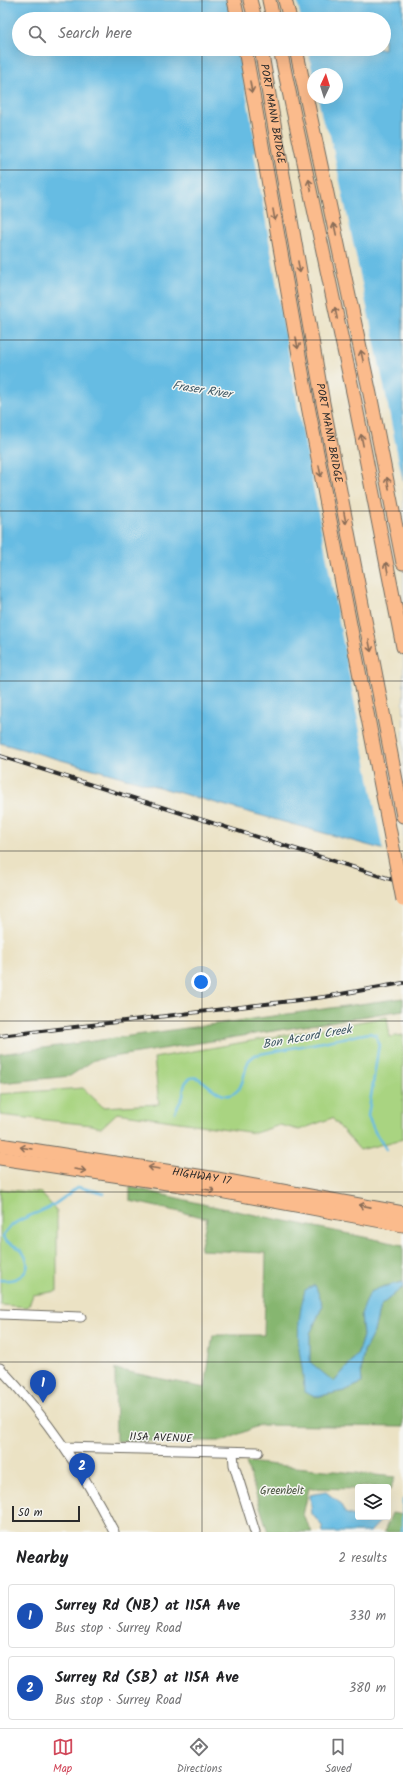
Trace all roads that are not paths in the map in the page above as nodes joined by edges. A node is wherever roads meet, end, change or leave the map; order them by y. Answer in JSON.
{"nodes":[{"id":1,"x":234,"y":0,"type":"edge"},
{"id":2,"x":250,"y":0,"type":"edge"},
{"id":3,"x":269,"y":0,"type":"edge"},
{"id":4,"x":285,"y":0,"type":"edge"},
{"id":5,"x":237,"y":12,"type":"edge"},
{"id":6,"x":253,"y":12,"type":"edge"},
{"id":7,"x":272,"y":12,"type":"edge"},
{"id":8,"x":288,"y":12,"type":"edge"},
{"id":9,"x":245,"y":56,"type":"edge"},
{"id":10,"x":262,"y":56,"type":"edge"},
{"id":11,"x":281,"y":56,"type":"edge"},
{"id":12,"x":298,"y":56,"type":"edge"},
{"id":13,"x":403,"y":563,"type":"edge"},
{"id":14,"x":403,"y":647,"type":"edge"},
{"id":15,"x":403,"y":816,"type":"edge"},
{"id":16,"x":403,"y":900,"type":"edge"},
{"id":17,"x":0,"y":1145,"type":"edge"},
{"id":18,"x":0,"y":1158,"type":"edge"},
{"id":19,"x":403,"y":1213,"type":"edge"},
{"id":20,"x":403,"y":1225,"type":"edge"},
{"id":21,"x":0,"y":1314,"type":"edge"},
{"id":22,"x":80,"y":1317,"type":"dead end"},
{"id":23,"x":0,"y":1368,"type":"edge"},
{"id":24,"x":64,"y":1447,"type":"junction"},
{"id":25,"x":233,"y":1452,"type":"junction"},
{"id":26,"x":258,"y":1452,"type":"dead end"},
{"id":27,"x":114,"y":1532,"type":"edge"},
{"id":28,"x":255,"y":1532,"type":"edge"}],
"edges":[{"from":1,"to":5,"type":"highway"},
{"from":2,"to":6,"type":"highway"},
{"from":3,"to":7,"type":"highway"},
{"from":4,"to":8,"type":"highway"},
{"from":9,"to":16,"type":"highway","one_way":true,"bridge":true},
{"from":10,"to":15,"type":"highway","name":"PORT MANN BRIDGE","one_way":true},
{"from":14,"to":11,"type":"highway","name":"PORT MANN BRIDGE","one_way":true},
{"from":13,"to":12,"type":"highway","one_way":true},
{"from":19,"to":17,"type":"highway","name":"HIGHWAY 17","one_way":true},
{"from":18,"to":20,"type":"highway","name":"HIGHWAY 17","one_way":true},
{"from":21,"to":22,"type":"street"},
{"from":23,"to":24,"type":"street"},
{"from":24,"to":25,"type":"street","name":"115A AVENUE"},
{"from":24,"to":27,"type":"street"},
{"from":25,"to":26,"type":"street","name":"115A AVENUE"},
{"from":25,"to":28,"type":"street"}]}
